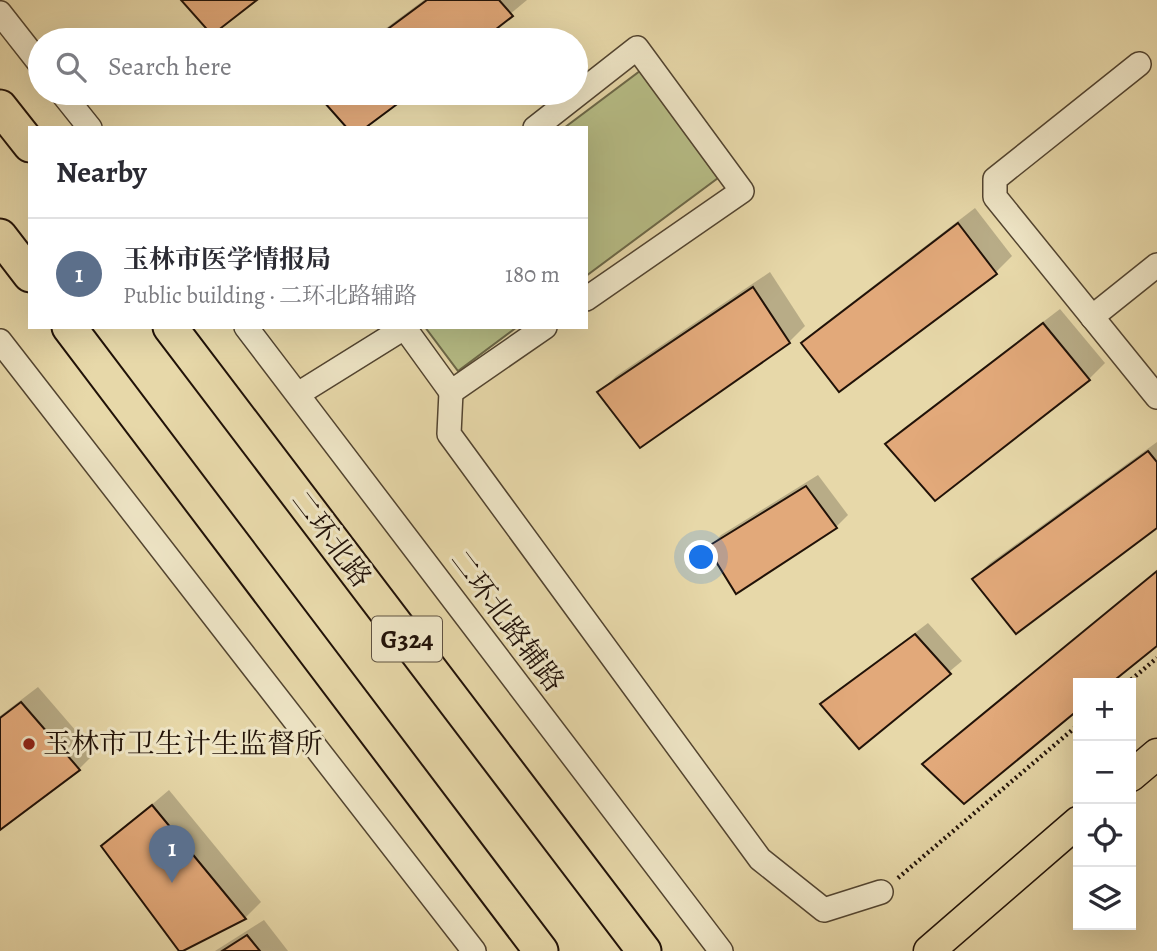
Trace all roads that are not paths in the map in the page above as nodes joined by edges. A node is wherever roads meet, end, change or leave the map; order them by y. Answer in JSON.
{"nodes":[{"id":1,"x":0,"y":13,"type":"edge"},
{"id":2,"x":28,"y":49,"type":"edge"},
{"id":3,"x":1139,"y":64,"type":"dead end"},
{"id":4,"x":588,"y":86,"type":"edge"},
{"id":5,"x":72,"y":105,"type":"edge"},
{"id":6,"x":564,"y":105,"type":"edge"},
{"id":7,"x":0,"y":107,"type":"edge"},
{"id":8,"x":88,"y":126,"type":"edge"},
{"id":9,"x":538,"y":126,"type":"edge"},
{"id":10,"x":28,"y":142,"type":"edge"},
{"id":11,"x":0,"y":236,"type":"edge"},
{"id":12,"x":1157,"y":265,"type":"edge"},
{"id":13,"x":28,"y":272,"type":"edge"},
{"id":14,"x":588,"y":298,"type":"edge"},
{"id":15,"x":1092,"y":317,"type":"junction"},
{"id":16,"x":71,"y":329,"type":"edge"},
{"id":17,"x":172,"y":329,"type":"edge"},
{"id":18,"x":248,"y":329,"type":"edge"},
{"id":19,"x":401,"y":329,"type":"edge"},
{"id":20,"x":405,"y":329,"type":"edge"},
{"id":21,"x":542,"y":329,"type":"edge"},
{"id":22,"x":0,"y":341,"type":"edge"},
{"id":23,"x":451,"y":391,"type":"junction"},
{"id":24,"x":298,"y":394,"type":"junction"},
{"id":25,"x":1157,"y":397,"type":"edge"},
{"id":26,"x":1157,"y":754,"type":"edge"},
{"id":27,"x":1136,"y":772,"type":"edge"},
{"id":28,"x":1073,"y":826,"type":"edge"},
{"id":29,"x":881,"y":892,"type":"road end"},
{"id":30,"x":474,"y":951,"type":"edge"},
{"id":31,"x":541,"y":951,"type":"edge"},
{"id":32,"x":644,"y":951,"type":"edge"},
{"id":33,"x":721,"y":951,"type":"edge"},
{"id":34,"x":929,"y":951,"type":"edge"}],
"edges":[{"from":1,"to":2,"type":"street"},
{"from":3,"to":15,"type":"street"},
{"from":4,"to":14,"type":"street"},
{"from":5,"to":8,"type":"street"},
{"from":6,"to":9,"type":"street"},
{"from":7,"to":10,"type":"highway"},
{"from":11,"to":13,"type":"highway"},
{"from":12,"to":15,"type":"street"},
{"from":15,"to":25,"type":"street"},
{"from":16,"to":31,"type":"highway","number":"G324"},
{"from":17,"to":32,"type":"highway","name":"二环北路","number":"G324"},
{"from":18,"to":24,"type":"street","name":"二环北路辅路"},
{"from":19,"to":24,"type":"street"},
{"from":20,"to":23,"type":"street"},
{"from":21,"to":23,"type":"street"},
{"from":22,"to":30,"type":"street"},
{"from":23,"to":29,"type":"street"},
{"from":24,"to":33,"type":"street","name":"二环北路辅路"},
{"from":26,"to":27,"type":"main road"},
{"from":28,"to":34,"type":"main road"}]}
